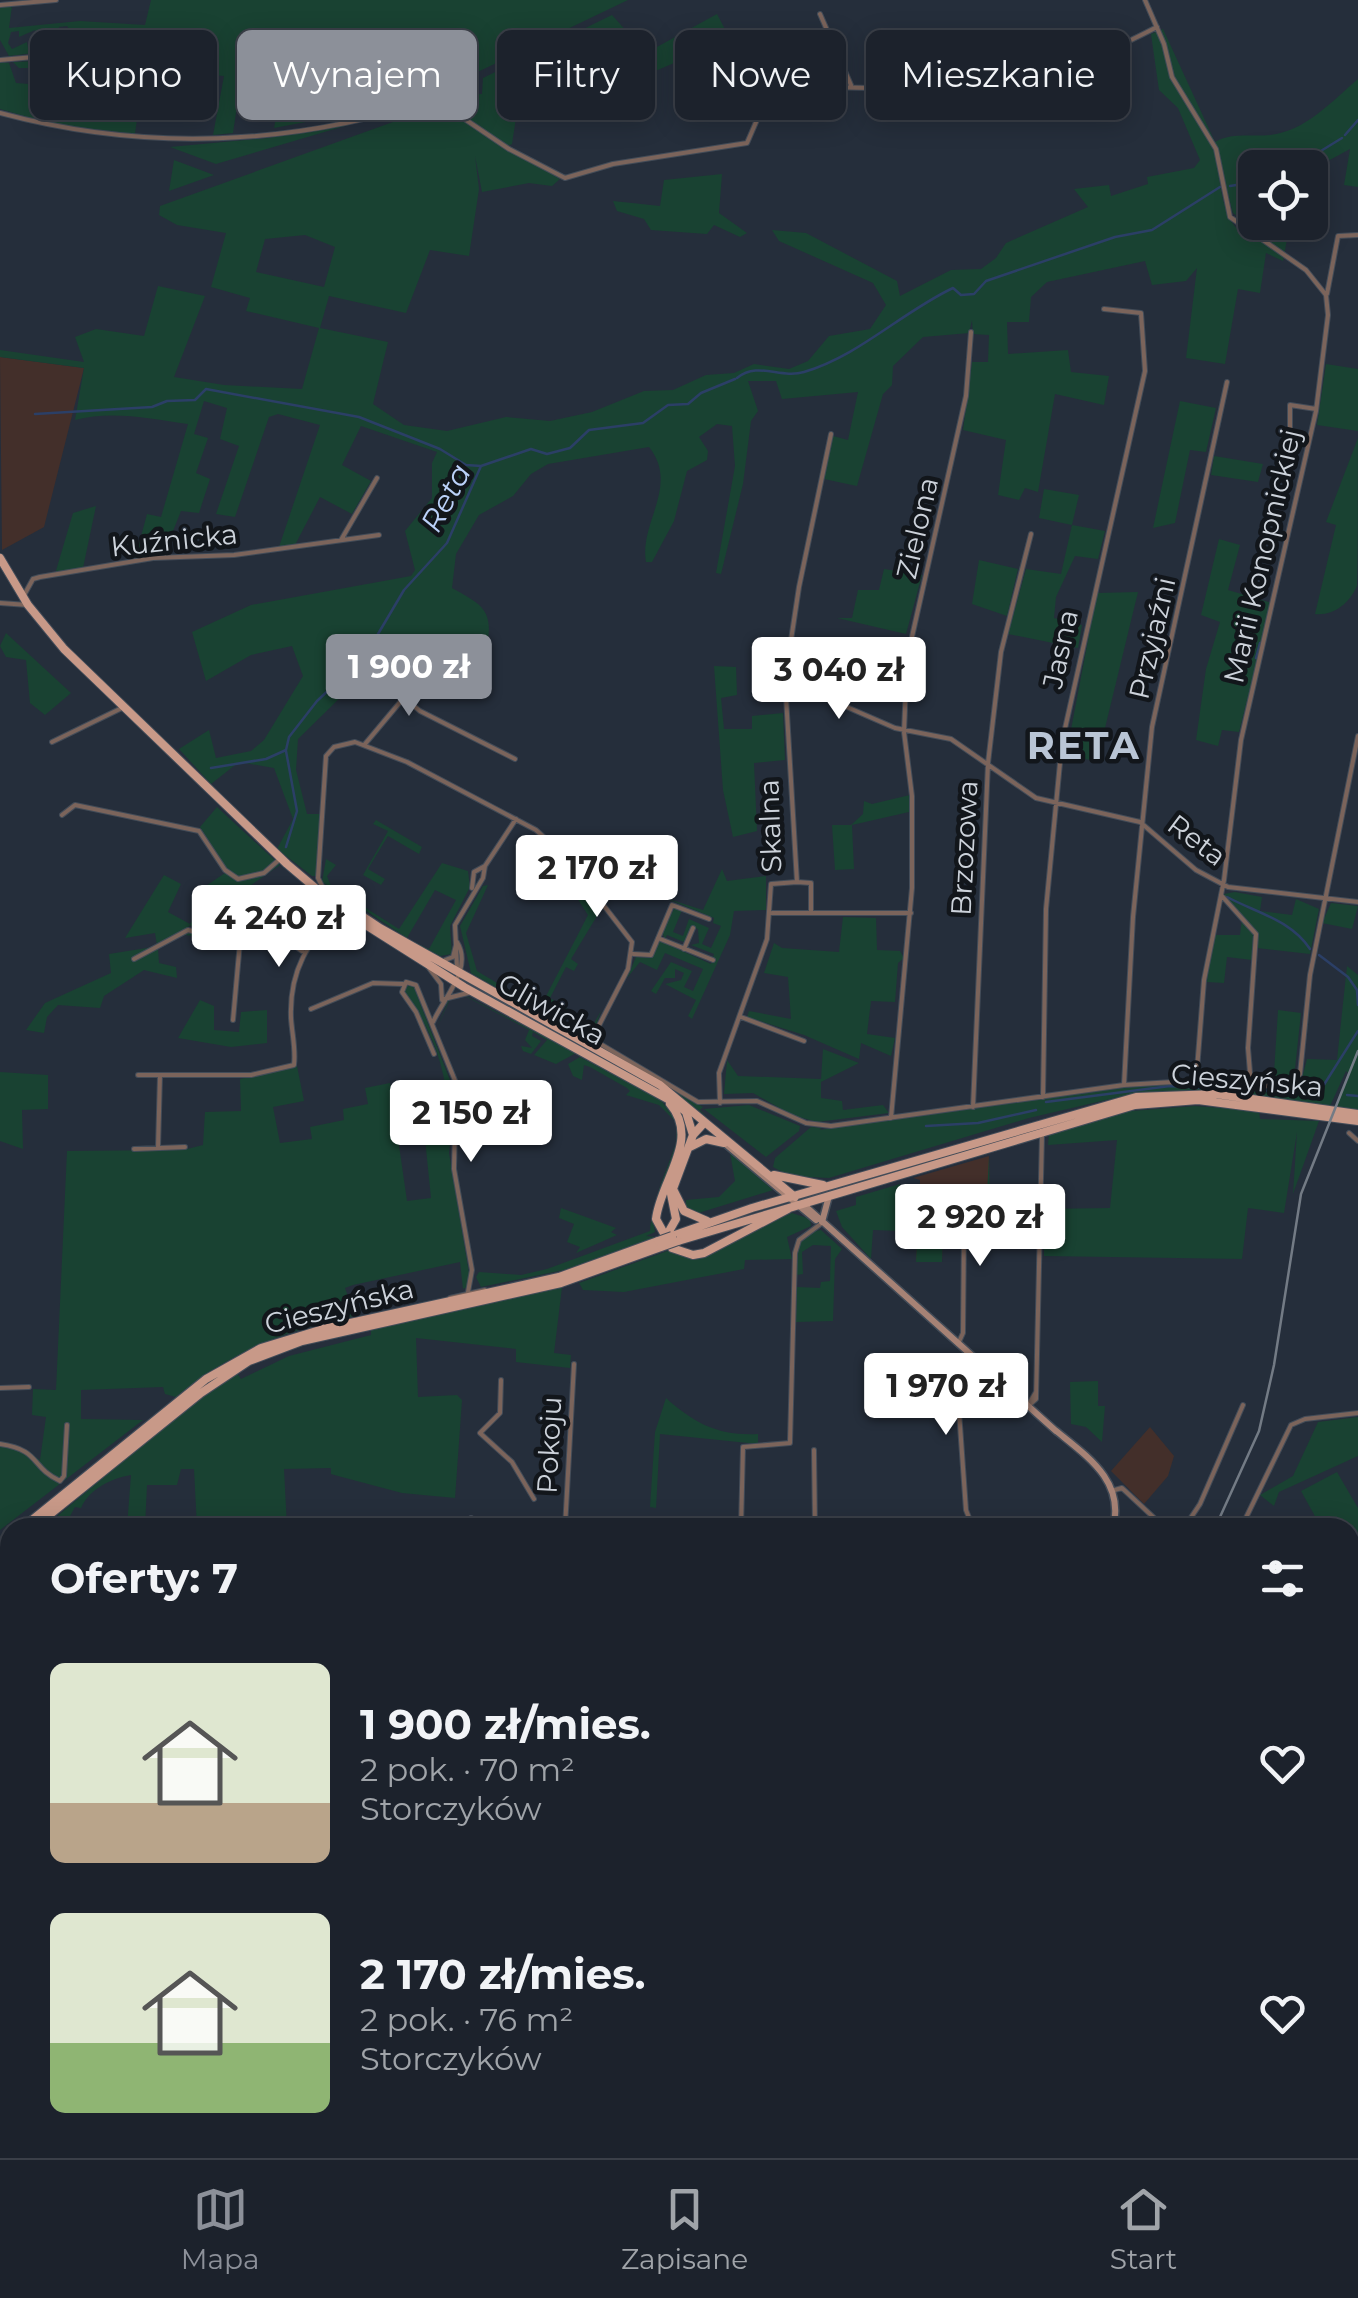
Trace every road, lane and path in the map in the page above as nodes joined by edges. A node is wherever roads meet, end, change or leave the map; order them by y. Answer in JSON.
{"nodes":[{"id":1,"x":56,"y":0,"type":"edge"},
{"id":2,"x":1145,"y":0,"type":"edge"},
{"id":3,"x":31,"y":2,"type":"edge"},
{"id":4,"x":0,"y":5,"type":"edge"},
{"id":5,"x":820,"y":14,"type":"dead end"},
{"id":6,"x":1157,"y":27,"type":"junction"},
{"id":7,"x":30,"y":57,"type":"edge"},
{"id":8,"x":0,"y":60,"type":"edge"},
{"id":9,"x":851,"y":85,"type":"junction"},
{"id":10,"x":0,"y":112,"type":"edge"},
{"id":11,"x":1358,"y":235,"type":"edge"},
{"id":12,"x":1326,"y":296,"type":"junction"},
{"id":13,"x":1104,"y":309,"type":"dead end"},
{"id":14,"x":971,"y":332,"type":"dead end"},
{"id":15,"x":1226,"y":382,"type":"dead end"},
{"id":16,"x":1316,"y":409,"type":"junction"},
{"id":17,"x":1290,"y":430,"type":"dead end"},
{"id":18,"x":831,"y":434,"type":"dead end"},
{"id":19,"x":377,"y":478,"type":"dead end"},
{"id":20,"x":1031,"y":534,"type":"dead end"},
{"id":21,"x":379,"y":535,"type":"dead end"},
{"id":22,"x":341,"y":540,"type":"junction"},
{"id":23,"x":0,"y":558,"type":"edge"},
{"id":24,"x":25,"y":601,"type":"junction"},
{"id":25,"x":0,"y":603,"type":"edge"},
{"id":26,"x":427,"y":670,"type":"dead end"},
{"id":27,"x":786,"y":680,"type":"junction"},
{"id":28,"x":404,"y":698,"type":"junction"},
{"id":29,"x":124,"y":708,"type":"junction"},
{"id":30,"x":904,"y":732,"type":"junction"},
{"id":31,"x":1358,"y":736,"type":"edge"},
{"id":32,"x":52,"y":742,"type":"dead end"},
{"id":33,"x":364,"y":744,"type":"junction"},
{"id":34,"x":515,"y":759,"type":"dead end"},
{"id":35,"x":988,"y":765,"type":"junction"},
{"id":36,"x":1054,"y":802,"type":"junction"},
{"id":37,"x":62,"y":815,"type":"dead end"},
{"id":38,"x":516,"y":819,"type":"junction"},
{"id":39,"x":1140,"y":822,"type":"junction"},
{"id":40,"x":282,"y":858,"type":"junction"},
{"id":41,"x":798,"y":882,"type":"junction"},
{"id":42,"x":1223,"y":885,"type":"junction"},
{"id":43,"x":324,"y":890,"type":"junction"},
{"id":44,"x":1221,"y":895,"type":"junction"},
{"id":45,"x":1324,"y":897,"type":"junction"},
{"id":46,"x":666,"y":900,"type":"dead end"},
{"id":47,"x":1358,"y":902,"type":"edge"},
{"id":48,"x":673,"y":904,"type":"junction"},
{"id":49,"x":340,"y":906,"type":"junction"},
{"id":50,"x":911,"y":912,"type":"junction"},
{"id":51,"x":772,"y":914,"type":"junction"},
{"id":52,"x":811,"y":914,"type":"junction"},
{"id":53,"x":709,"y":918,"type":"dead end"},
{"id":54,"x":693,"y":928,"type":"dead end"},
{"id":55,"x":241,"y":931,"type":"junction"},
{"id":56,"x":658,"y":938,"type":"junction"},
{"id":57,"x":689,"y":938,"type":"junction"},
{"id":58,"x":456,"y":941,"type":"junction"},
{"id":59,"x":698,"y":942,"type":"dead end"},
{"id":60,"x":684,"y":948,"type":"junction"},
{"id":61,"x":302,"y":951,"type":"junction"},
{"id":62,"x":632,"y":954,"type":"junction"},
{"id":63,"x":419,"y":958,"type":"junction"},
{"id":64,"x":134,"y":959,"type":"dead end"},
{"id":65,"x":713,"y":960,"type":"dead end"},
{"id":66,"x":440,"y":961,"type":"junction"},
{"id":67,"x":459,"y":972,"type":"junction"},
{"id":68,"x":403,"y":984,"type":"junction"},
{"id":69,"x":482,"y":997,"type":"junction"},
{"id":70,"x":443,"y":1002,"type":"junction"},
{"id":71,"x":311,"y":1008,"type":"dead end"},
{"id":72,"x":741,"y":1017,"type":"junction"},
{"id":73,"x":232,"y":1020,"type":"dead end"},
{"id":74,"x":433,"y":1022,"type":"junction"},
{"id":75,"x":804,"y":1041,"type":"dead end"},
{"id":76,"x":434,"y":1054,"type":"dead end"},
{"id":77,"x":138,"y":1074,"type":"dead end"},
{"id":78,"x":160,"y":1075,"type":"junction"},
{"id":79,"x":1196,"y":1082,"type":"junction"},
{"id":80,"x":1124,"y":1085,"type":"junction"},
{"id":81,"x":1252,"y":1085,"type":"junction"},
{"id":82,"x":663,"y":1097,"type":"junction"},
{"id":83,"x":1043,"y":1097,"type":"junction"},
{"id":84,"x":720,"y":1102,"type":"junction"},
{"id":85,"x":974,"y":1107,"type":"junction"},
{"id":86,"x":686,"y":1112,"type":"junction"},
{"id":87,"x":1358,"y":1117,"type":"edge"},
{"id":88,"x":891,"y":1118,"type":"junction"},
{"id":89,"x":702,"y":1120,"type":"junction"},
{"id":90,"x":1040,"y":1130,"type":"junction"},
{"id":91,"x":1349,"y":1133,"type":"dead end"},
{"id":92,"x":1358,"y":1141,"type":"edge"},
{"id":93,"x":691,"y":1142,"type":"junction"},
{"id":94,"x":724,"y":1143,"type":"junction"},
{"id":95,"x":158,"y":1148,"type":"junction"},
{"id":96,"x":185,"y":1148,"type":"dead end"},
{"id":97,"x":134,"y":1149,"type":"dead end"},
{"id":98,"x":766,"y":1170,"type":"junction"},
{"id":99,"x":674,"y":1188,"type":"junction"},
{"id":100,"x":829,"y":1190,"type":"junction"},
{"id":101,"x":794,"y":1200,"type":"junction"},
{"id":102,"x":712,"y":1221,"type":"junction"},
{"id":103,"x":946,"y":1221,"type":"dead end"},
{"id":104,"x":822,"y":1223,"type":"junction"},
{"id":105,"x":673,"y":1237,"type":"junction"},
{"id":106,"x":659,"y":1244,"type":"junction"},
{"id":107,"x":473,"y":1281,"type":"junction"},
{"id":108,"x":479,"y":1290,"type":"junction"},
{"id":109,"x":504,"y":1290,"type":"junction"},
{"id":110,"x":468,"y":1292,"type":"junction"},
{"id":111,"x":440,"y":1303,"type":"junction"},
{"id":112,"x":958,"y":1344,"type":"junction"},
{"id":113,"x":574,"y":1364,"type":"dead end"},
{"id":114,"x":982,"y":1365,"type":"junction"},
{"id":115,"x":501,"y":1380,"type":"dead end"},
{"id":116,"x":0,"y":1388,"type":"edge"},
{"id":117,"x":28,"y":1388,"type":"dead end"},
{"id":118,"x":1029,"y":1405,"type":"junction"},
{"id":119,"x":1244,"y":1405,"type":"dead end"},
{"id":120,"x":1358,"y":1413,"type":"edge"},
{"id":121,"x":67,"y":1425,"type":"dead end"},
{"id":122,"x":0,"y":1444,"type":"edge"},
{"id":123,"x":814,"y":1450,"type":"dead end"},
{"id":124,"x":1112,"y":1490,"type":"junction"},
{"id":125,"x":1129,"y":1495,"type":"junction"},
{"id":126,"x":534,"y":1499,"type":"dead end"},
{"id":127,"x":1117,"y":1499,"type":"junction"},
{"id":128,"x":34,"y":1518,"type":"edge"},
{"id":129,"x":45,"y":1518,"type":"edge"},
{"id":130,"x":566,"y":1518,"type":"edge"},
{"id":131,"x":741,"y":1518,"type":"edge"},
{"id":132,"x":815,"y":1518,"type":"edge"},
{"id":133,"x":969,"y":1518,"type":"edge"},
{"id":134,"x":1113,"y":1518,"type":"edge"},
{"id":135,"x":1114,"y":1518,"type":"edge"},
{"id":136,"x":1155,"y":1518,"type":"edge"},
{"id":137,"x":1191,"y":1518,"type":"edge"},
{"id":138,"x":1246,"y":1518,"type":"edge"}],
"edges":[{"from":1,"to":3,"type":"street"},
{"from":2,"to":6,"type":"street"},
{"from":3,"to":4,"type":"street"},
{"from":5,"to":9,"type":"street"},
{"from":6,"to":9,"type":"street"},
{"from":6,"to":12,"type":"street"},
{"from":7,"to":8,"type":"street"},
{"from":9,"to":10,"type":"street"},
{"from":11,"to":12,"type":"street","name":"Marii Konopnickiej"},
{"from":12,"to":16,"type":"street","name":"Marii Konopnickiej"},
{"from":13,"to":36,"type":"street","name":"Jasna"},
{"from":14,"to":30,"type":"street","name":"Zielona"},
{"from":15,"to":39,"type":"street","name":"Przyjaźni"},
{"from":16,"to":17,"type":"street"},
{"from":16,"to":42,"type":"street","name":"Marii Konopnickiej"},
{"from":18,"to":27,"type":"street","name":"Skalna"},
{"from":19,"to":22,"type":"street"},
{"from":20,"to":35,"type":"street","name":"Brzozowa"},
{"from":21,"to":22,"type":"street","name":"Kuźnicka"},
{"from":22,"to":24,"type":"street","name":"Kuźnicka"},
{"from":23,"to":24,"type":"main road","name":"Gliwicka"},
{"from":24,"to":25,"type":"street"},
{"from":24,"to":29,"type":"main road","name":"Gliwicka"},
{"from":26,"to":28,"type":"street"},
{"from":27,"to":30,"type":"street","name":"Reta"},
{"from":27,"to":41,"type":"street","name":"Skalna"},
{"from":28,"to":33,"type":"street"},
{"from":28,"to":34,"type":"street"},
{"from":29,"to":32,"type":"street"},
{"from":29,"to":40,"type":"main road","name":"Gliwicka"},
{"from":30,"to":35,"type":"street","name":"Reta"},
{"from":30,"to":50,"type":"street","name":"Zielona"},
{"from":31,"to":45,"type":"street"},
{"from":33,"to":38,"type":"street"},
{"from":33,"to":43,"type":"street"},
{"from":35,"to":36,"type":"street","name":"Reta"},
{"from":35,"to":85,"type":"street","name":"Brzozowa"},
{"from":36,"to":39,"type":"street","name":"Reta"},
{"from":36,"to":83,"type":"street","name":"Jasna"},
{"from":37,"to":40,"type":"street"},
{"from":38,"to":58,"type":"street"},
{"from":38,"to":62,"type":"street"},
{"from":39,"to":42,"type":"street","name":"Reta"},
{"from":39,"to":80,"type":"street","name":"Przyjaźni"},
{"from":40,"to":43,"type":"main road","name":"Gliwicka"},
{"from":40,"to":49,"type":"main road","name":"Gliwicka"},
{"from":41,"to":51,"type":"street","name":"Skalna"},
{"from":41,"to":52,"type":"street"},
{"from":42,"to":44,"type":"street","name":"Reta"},
{"from":42,"to":45,"type":"street"},
{"from":43,"to":49,"type":"main road","name":"Gliwicka"},
{"from":44,"to":79,"type":"street"},
{"from":44,"to":81,"type":"street","name":"Reta"},
{"from":45,"to":47,"type":"street"},
{"from":45,"to":81,"type":"street","name":"Gliwicka"},
{"from":46,"to":48,"type":"street"},
{"from":48,"to":53,"type":"street"},
{"from":48,"to":56,"type":"street"},
{"from":49,"to":61,"type":"street"},
{"from":49,"to":63,"type":"main road","name":"Gliwicka"},
{"from":49,"to":66,"type":"main road","name":"Gliwicka"},
{"from":50,"to":52,"type":"street"},
{"from":50,"to":88,"type":"street","name":"Zielona"},
{"from":51,"to":52,"type":"street"},
{"from":51,"to":72,"type":"street","name":"Skalna"},
{"from":54,"to":57,"type":"street"},
{"from":55,"to":61,"type":"street"},
{"from":55,"to":64,"type":"street"},
{"from":55,"to":73,"type":"street"},
{"from":56,"to":60,"type":"street"},
{"from":56,"to":62,"type":"street"},
{"from":57,"to":59,"type":"street"},
{"from":57,"to":60,"type":"street"},
{"from":58,"to":66,"type":"street"},
{"from":58,"to":67,"type":"street"},
{"from":60,"to":65,"type":"street"},
{"from":61,"to":78,"type":"street"},
{"from":62,"to":84,"type":"street","name":"Gliwicka"},
{"from":63,"to":67,"type":"main road","name":"Gliwicka"},
{"from":63,"to":70,"type":"street"},
{"from":66,"to":67,"type":"main road","name":"Gliwicka"},
{"from":67,"to":69,"type":"main road","name":"Gliwicka"},
{"from":67,"to":70,"type":"street"},
{"from":67,"to":89,"type":"main road","name":"Gliwicka"},
{"from":68,"to":71,"type":"street"},
{"from":68,"to":74,"type":"street"},
{"from":68,"to":76,"type":"street"},
{"from":69,"to":70,"type":"street"},
{"from":69,"to":82,"type":"main road","name":"Gliwicka"},
{"from":70,"to":74,"type":"street"},
{"from":72,"to":75,"type":"street"},
{"from":72,"to":84,"type":"street","name":"Skalna"},
{"from":74,"to":107,"type":"street"},
{"from":77,"to":78,"type":"street"},
{"from":78,"to":95,"type":"street"},
{"from":79,"to":80,"type":"street","name":"Gliwicka"},
{"from":79,"to":81,"type":"street","name":"Gliwicka"},
{"from":80,"to":83,"type":"street","name":"Gliwicka"},
{"from":82,"to":86,"type":"main road","name":"Gliwicka"},
{"from":82,"to":101,"type":"main road"},
{"from":83,"to":85,"type":"street","name":"Gliwicka"},
{"from":84,"to":88,"type":"street","name":"Gliwicka"},
{"from":85,"to":88,"type":"street","name":"Gliwicka"},
{"from":86,"to":89,"type":"street","name":"Gliwicka"},
{"from":86,"to":93,"type":"main road"},
{"from":87,"to":90,"type":"main road","name":"Cieszyńska"},
{"from":87,"to":100,"type":"main road","name":"Cieszyńska"},
{"from":89,"to":93,"type":"main road"},
{"from":89,"to":94,"type":"street","name":"Gliwicka"},
{"from":89,"to":98,"type":"main road"},
{"from":90,"to":100,"type":"main road","name":"Cieszyńska"},
{"from":90,"to":118,"type":"street"},
{"from":91,"to":92,"type":"street"},
{"from":93,"to":94,"type":"main road"},
{"from":93,"to":99,"type":"main road"},
{"from":94,"to":101,"type":"street","name":"Gliwicka"},
{"from":95,"to":96,"type":"street"},
{"from":95,"to":97,"type":"street"},
{"from":98,"to":100,"type":"main road"},
{"from":98,"to":101,"type":"main road"},
{"from":99,"to":102,"type":"main road"},
{"from":99,"to":105,"type":"main road"},
{"from":100,"to":101,"type":"main road","name":"Cieszyńska"},
{"from":100,"to":104,"type":"street"},
{"from":101,"to":102,"type":"main road","name":"Cieszyńska"},
{"from":101,"to":104,"type":"street","name":"Gliwicka"},
{"from":101,"to":105,"type":"main road","name":"Cieszyńska"},
{"from":102,"to":105,"type":"main road","name":"Cieszyńska"},
{"from":103,"to":112,"type":"street"},
{"from":104,"to":112,"type":"street","name":"Gliwicka"},
{"from":104,"to":131,"type":"street"},
{"from":105,"to":106,"type":"main road","bridge":true},
{"from":106,"to":109,"type":"main road","name":"Cieszyńska"},
{"from":106,"to":129,"type":"main road","name":"Cieszyńska"},
{"from":107,"to":108,"type":"street"},
{"from":107,"to":110,"type":"street"},
{"from":108,"to":109,"type":"street"},
{"from":108,"to":110,"type":"street"},
{"from":109,"to":111,"type":"main road","name":"Cieszyńska"},
{"from":110,"to":111,"type":"street"},
{"from":111,"to":128,"type":"main road","name":"Cieszyńska"},
{"from":112,"to":114,"type":"street","name":"Gliwicka"},
{"from":113,"to":130,"type":"street","name":"Pokoju"},
{"from":114,"to":118,"type":"street","name":"Gliwicka"},
{"from":114,"to":133,"type":"street"},
{"from":115,"to":126,"type":"street"},
{"from":116,"to":117,"type":"street"},
{"from":118,"to":124,"type":"street","name":"Gliwicka"},
{"from":119,"to":137,"type":"street"},
{"from":120,"to":138,"type":"street"},
{"from":121,"to":122,"type":"street"},
{"from":123,"to":132,"type":"street"},
{"from":124,"to":125,"type":"street"},
{"from":124,"to":127,"type":"street"},
{"from":124,"to":134,"type":"street"},
{"from":125,"to":127,"type":"street"},
{"from":125,"to":136,"type":"street"},
{"from":127,"to":135,"type":"street"}]}
